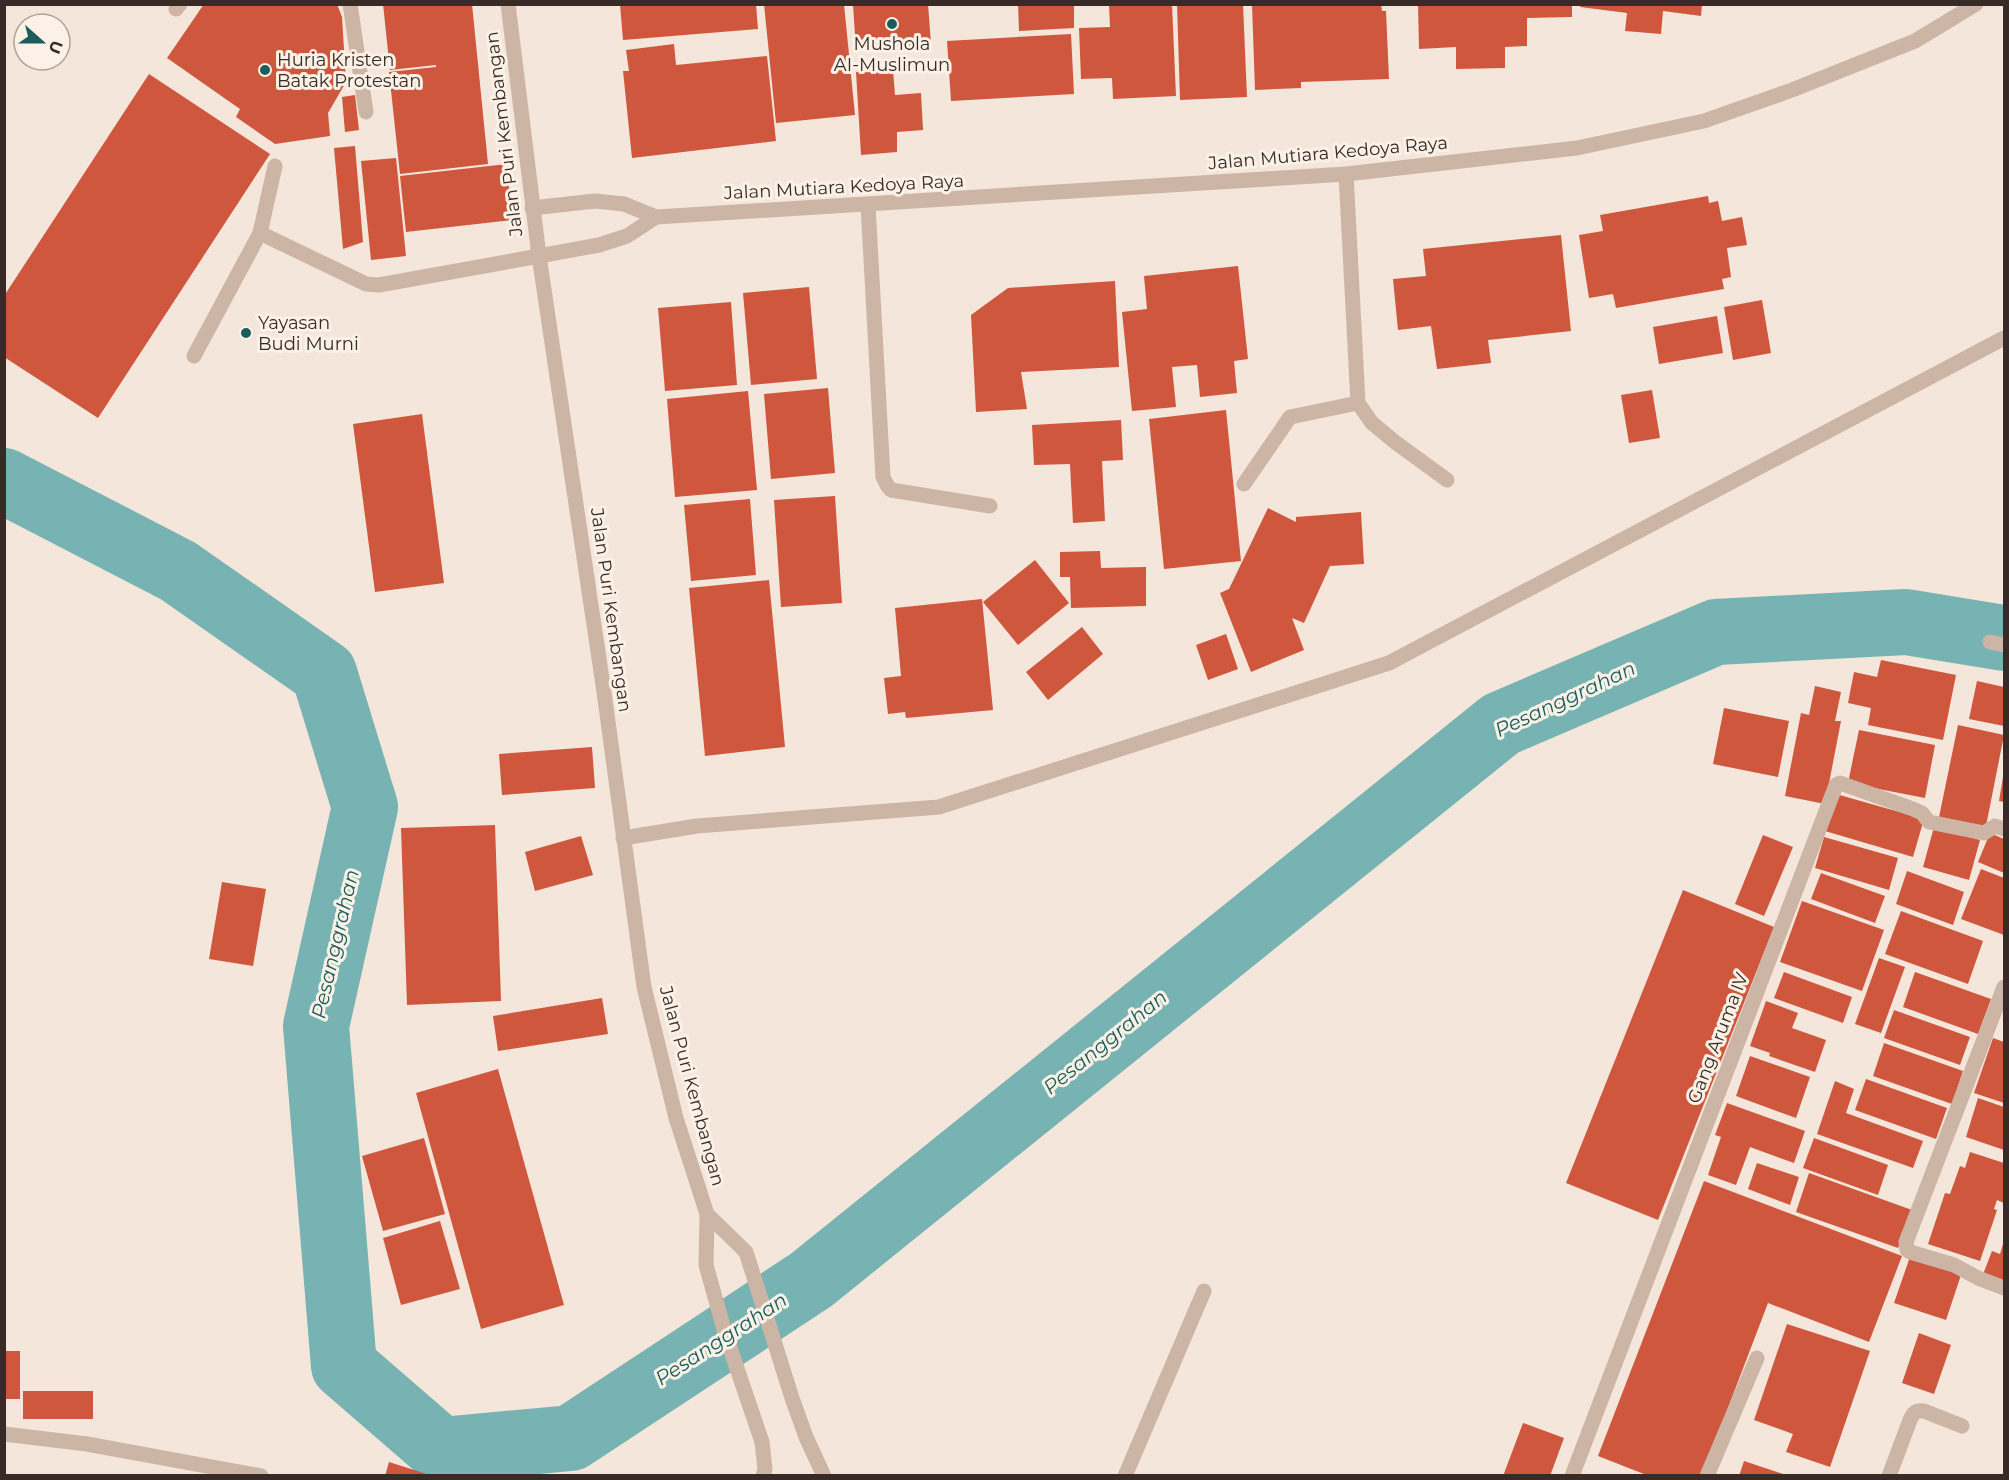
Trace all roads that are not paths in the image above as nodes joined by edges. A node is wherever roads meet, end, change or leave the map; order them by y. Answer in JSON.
{"nodes":[{"id":1,"x":350,"y":4,"type":"edge"},
{"id":2,"x":508,"y":4,"type":"edge"},
{"id":3,"x":1976,"y":4,"type":"edge"},
{"id":4,"x":366,"y":112,"type":"dead end"},
{"id":5,"x":275,"y":166,"type":"dead end"},
{"id":6,"x":1346,"y":174,"type":"junction"},
{"id":7,"x":868,"y":205,"type":"junction"},
{"id":8,"x":532,"y":208,"type":"junction"},
{"id":9,"x":656,"y":217,"type":"junction"},
{"id":10,"x":260,"y":233,"type":"junction"},
{"id":11,"x":539,"y":256,"type":"junction"},
{"id":12,"x":2004,"y":338,"type":"edge"},
{"id":13,"x":194,"y":356,"type":"dead end"},
{"id":14,"x":1358,"y":403,"type":"junction"},
{"id":15,"x":1448,"y":480,"type":"dead end"},
{"id":16,"x":1244,"y":484,"type":"dead end"},
{"id":17,"x":990,"y":506,"type":"dead end"},
{"id":18,"x":2004,"y":829,"type":"edge"},
{"id":19,"x":624,"y":838,"type":"junction"},
{"id":20,"x":2004,"y":987,"type":"edge"},
{"id":21,"x":707,"y":1214,"type":"junction"},
{"id":22,"x":2004,"y":1288,"type":"edge"},
{"id":23,"x":1204,"y":1291,"type":"dead end"},
{"id":24,"x":1757,"y":1358,"type":"dead end"},
{"id":25,"x":1962,"y":1426,"type":"dead end"},
{"id":26,"x":4,"y":1434,"type":"edge"},
{"id":27,"x":261,"y":1476,"type":"edge"},
{"id":28,"x":763,"y":1476,"type":"edge"},
{"id":29,"x":824,"y":1476,"type":"edge"},
{"id":30,"x":1125,"y":1476,"type":"edge"},
{"id":31,"x":1572,"y":1476,"type":"edge"},
{"id":32,"x":1707,"y":1476,"type":"edge"},
{"id":33,"x":1889,"y":1476,"type":"edge"}],
"edges":[{"from":1,"to":4,"type":"street"},
{"from":2,"to":8,"type":"street","name":"Jalan Puri Kembangan"},
{"from":3,"to":6,"type":"street","name":"Jalan Mutiara Kedoya Raya"},
{"from":5,"to":10,"type":"street"},
{"from":6,"to":7,"type":"street","name":"Jalan Mutiara Kedoya Raya"},
{"from":6,"to":14,"type":"street"},
{"from":7,"to":9,"type":"street","name":"Jalan Mutiara Kedoya Raya"},
{"from":7,"to":17,"type":"street"},
{"from":8,"to":9,"type":"street","name":"Jalan Mutiara Kedoya Raya"},
{"from":8,"to":11,"type":"street","name":"Jalan Puri Kembangan"},
{"from":9,"to":11,"type":"street","name":"Jalan Mutiara Kedoya Raya"},
{"from":10,"to":11,"type":"street","name":"Jalan Mutiara Kedoya Raya"},
{"from":10,"to":13,"type":"street"},
{"from":11,"to":19,"type":"street","name":"Jalan Puri Kembangan"},
{"from":12,"to":19,"type":"street"},
{"from":14,"to":15,"type":"street"},
{"from":14,"to":16,"type":"street"},
{"from":18,"to":31,"type":"street","name":"Gang Aruma IV"},
{"from":19,"to":21,"type":"street","name":"Jalan Puri Kembangan"},
{"from":20,"to":22,"type":"street"},
{"from":21,"to":28,"type":"street","name":"Jalan Puri Kembangan"},
{"from":21,"to":29,"type":"street","name":"Jalan Puri Kembangan"},
{"from":23,"to":30,"type":"street"},
{"from":24,"to":32,"type":"street"},
{"from":25,"to":33,"type":"street"},
{"from":26,"to":27,"type":"street"}]}
